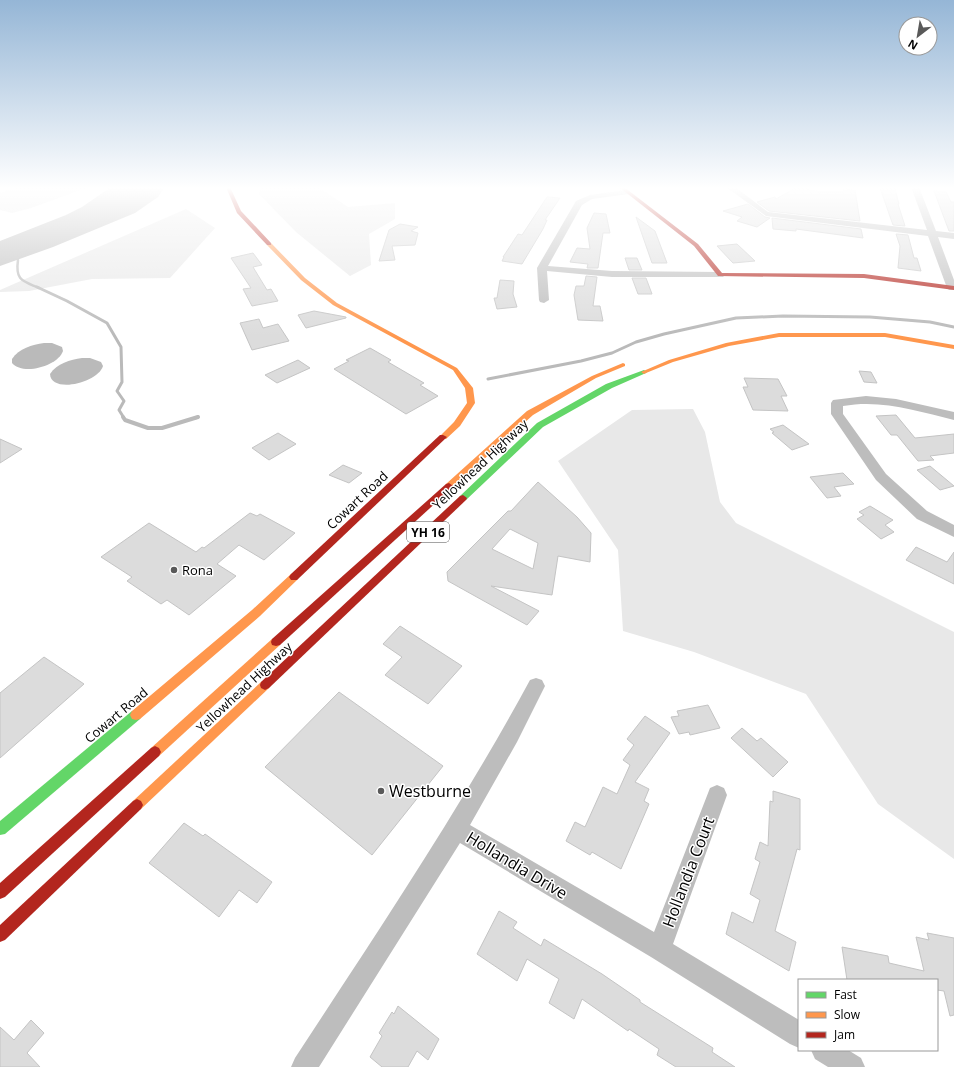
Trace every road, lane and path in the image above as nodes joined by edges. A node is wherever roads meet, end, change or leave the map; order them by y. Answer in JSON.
{"nodes":[{"id":1,"x":263,"y":237,"type":"edge"},
{"id":2,"x":560,"y":237,"type":"edge"},
{"id":3,"x":685,"y":237,"type":"edge"},
{"id":4,"x":933,"y":237,"type":"edge"},
{"id":5,"x":542,"y":268,"type":"junction"},
{"id":6,"x":720,"y":275,"type":"junction"},
{"id":7,"x":953,"y":288,"type":"edge"},
{"id":8,"x":544,"y":300,"type":"dead end"},
{"id":9,"x":729,"y":334,"type":"dead end"},
{"id":10,"x":954,"y":341,"type":"edge"},
{"id":11,"x":954,"y":347,"type":"edge"},
{"id":12,"x":630,"y":362,"type":"dead end"},
{"id":13,"x":954,"y":416,"type":"edge"},
{"id":14,"x":954,"y":532,"type":"edge"},
{"id":15,"x":536,"y":686,"type":"dead end"},
{"id":16,"x":717,"y":795,"type":"dead end"},
{"id":17,"x":0,"y":829,"type":"edge"},
{"id":18,"x":456,"y":829,"type":"junction"},
{"id":19,"x":0,"y":892,"type":"edge"},
{"id":20,"x":0,"y":935,"type":"edge"},
{"id":21,"x":658,"y":949,"type":"junction"},
{"id":22,"x":798,"y":1034,"type":"edge"},
{"id":23,"x":826,"y":1051,"type":"edge"},
{"id":24,"x":304,"y":1067,"type":"edge"},
{"id":25,"x":852,"y":1067,"type":"edge"}],
"edges":[{"from":1,"to":17,"type":"main road","name":"Cowart Road"},
{"from":2,"to":5,"type":"street"},
{"from":3,"to":6,"type":"main road"},
{"from":4,"to":7,"type":"street"},
{"from":5,"to":6,"type":"street"},
{"from":5,"to":8,"type":"street"},
{"from":6,"to":7,"type":"main road"},
{"from":9,"to":10,"type":"main road"},
{"from":11,"to":20,"type":"main road","name":"Yellowhead Highway","number":"YH 16"},
{"from":12,"to":19,"type":"main road","name":"Yellowhead Highway","number":"YH 16"},
{"from":13,"to":14,"type":"street"},
{"from":15,"to":18,"type":"street"},
{"from":16,"to":21,"type":"street","name":"Hollandia Court"},
{"from":18,"to":21,"type":"street","name":"Hollandia Drive"},
{"from":18,"to":24,"type":"street","name":"Hollandia Drive"},
{"from":21,"to":22,"type":"street","name":"Hollandia Drive"},
{"from":23,"to":25,"type":"street"}]}
